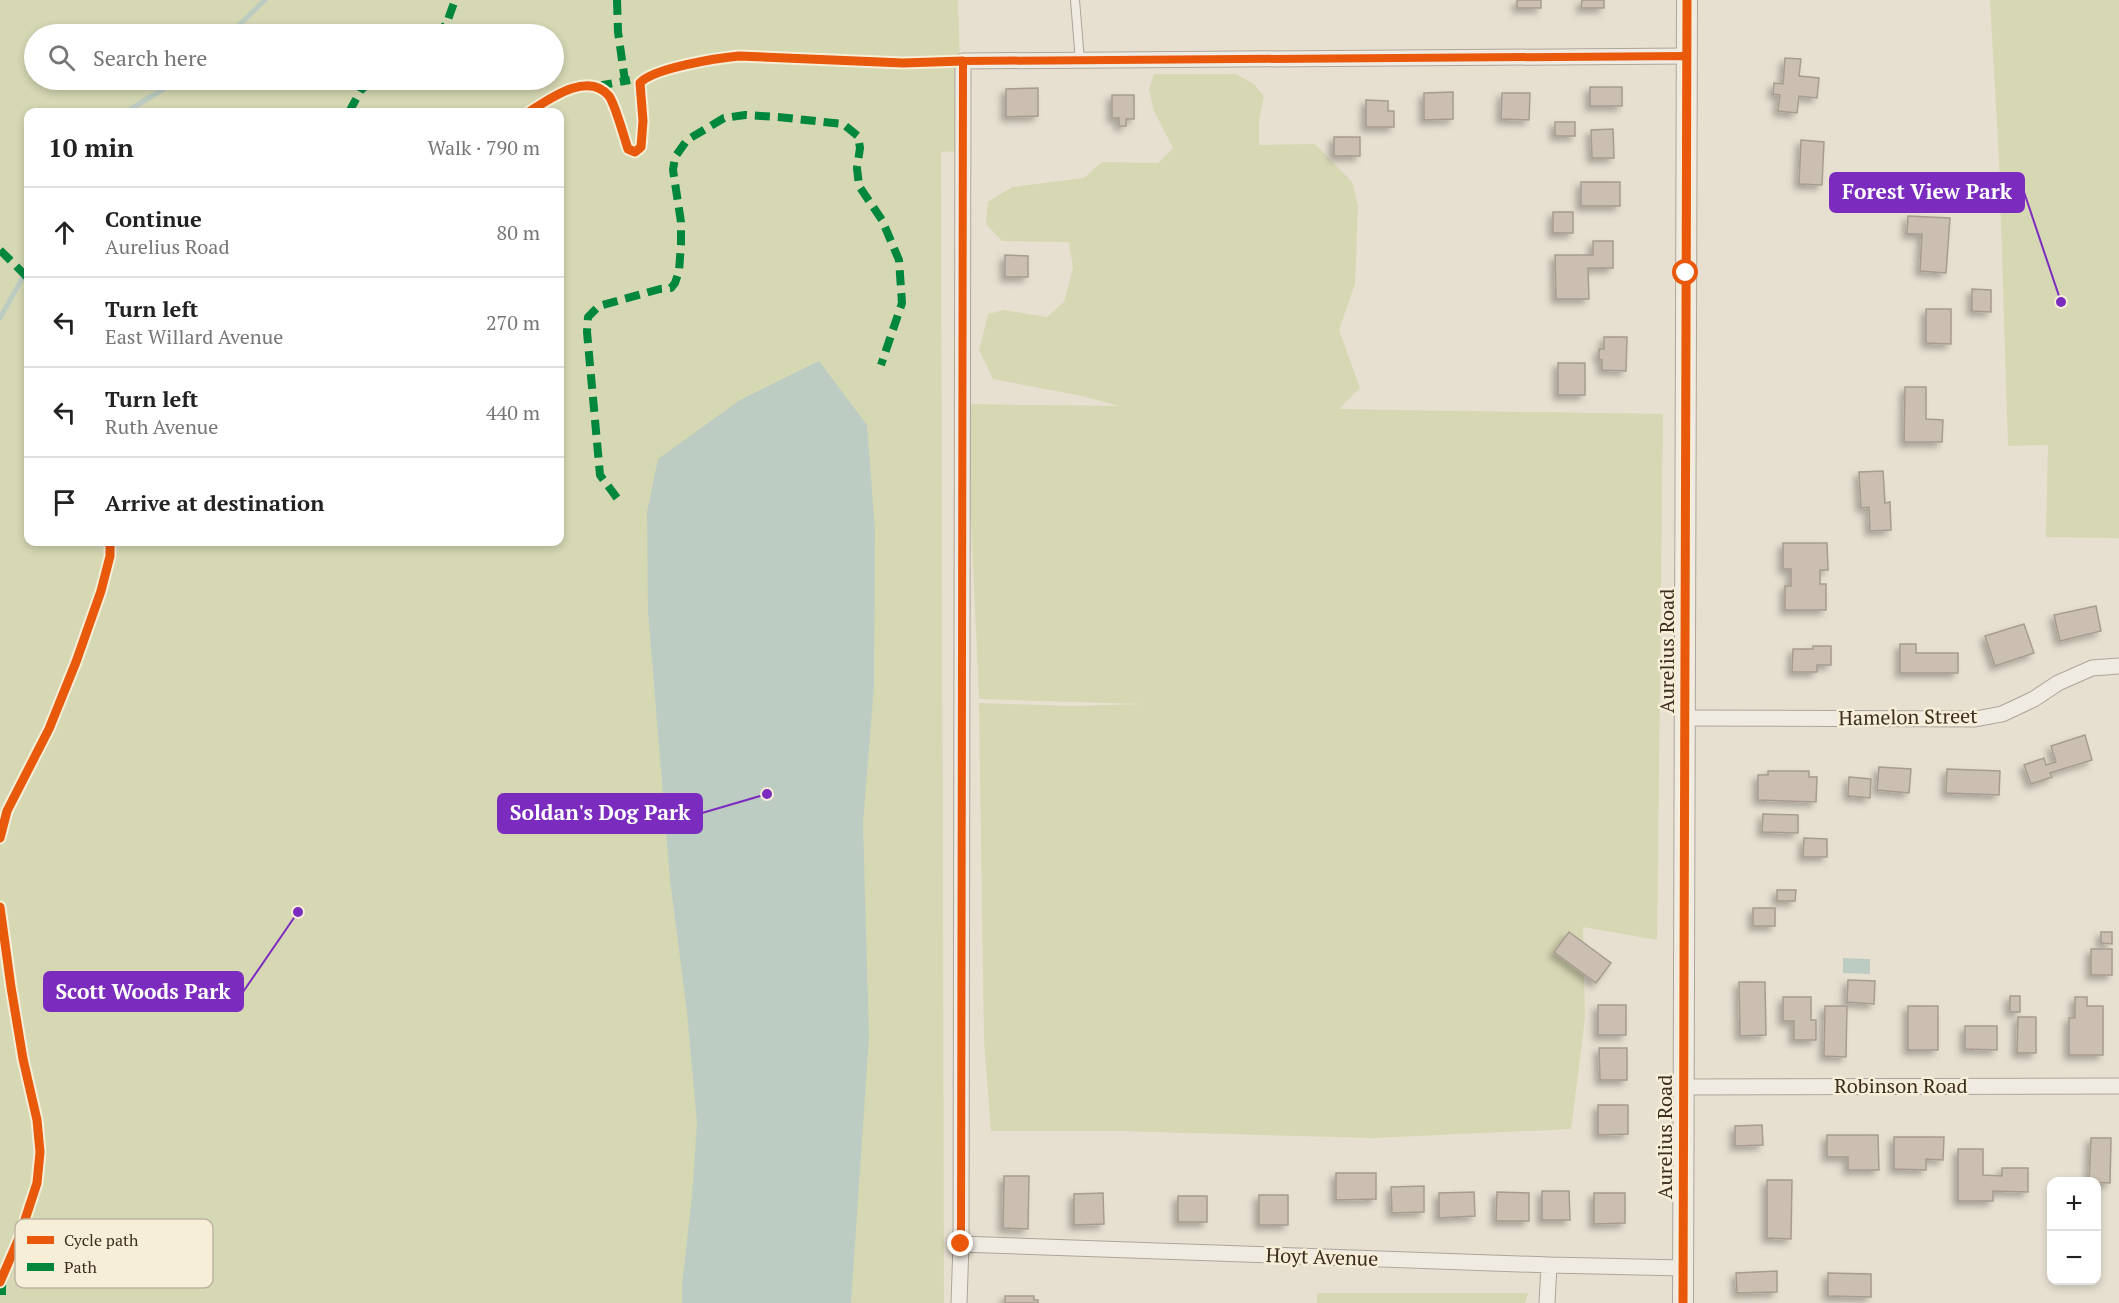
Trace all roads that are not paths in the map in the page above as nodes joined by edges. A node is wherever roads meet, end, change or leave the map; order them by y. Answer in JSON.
{"nodes":[{"id":1,"x":1076,"y":0,"type":"edge"},
{"id":2,"x":1687,"y":0,"type":"edge"},
{"id":3,"x":1687,"y":56,"type":"junction"},
{"id":4,"x":1080,"y":61,"type":"junction"},
{"id":5,"x":2119,"y":666,"type":"edge"},
{"id":6,"x":1684,"y":718,"type":"junction"},
{"id":7,"x":2119,"y":1086,"type":"edge"},
{"id":8,"x":1683,"y":1087,"type":"junction"},
{"id":9,"x":961,"y":1244,"type":"junction"},
{"id":10,"x":1550,"y":1265,"type":"junction"},
{"id":11,"x":1683,"y":1268,"type":"junction"},
{"id":12,"x":959,"y":1303,"type":"edge"},
{"id":13,"x":1547,"y":1303,"type":"edge"},
{"id":14,"x":1683,"y":1303,"type":"edge"}],
"edges":[{"from":1,"to":4,"type":"lane"},
{"from":2,"to":3,"type":"street","name":"Aurelius Road"},
{"from":3,"to":4,"type":"street"},
{"from":3,"to":6,"type":"street","name":"Aurelius Road"},
{"from":4,"to":9,"type":"street"},
{"from":5,"to":6,"type":"street","name":"Hamelon Street"},
{"from":6,"to":8,"type":"street","name":"Aurelius Road"},
{"from":7,"to":8,"type":"street","name":"Robinson Road"},
{"from":8,"to":11,"type":"street","name":"Aurelius Road"},
{"from":9,"to":10,"type":"street","name":"Hoyt Avenue"},
{"from":9,"to":12,"type":"street"},
{"from":10,"to":11,"type":"street","name":"Hoyt Avenue"},
{"from":10,"to":13,"type":"street"},
{"from":11,"to":14,"type":"street","name":"Aurelius Road"}]}
